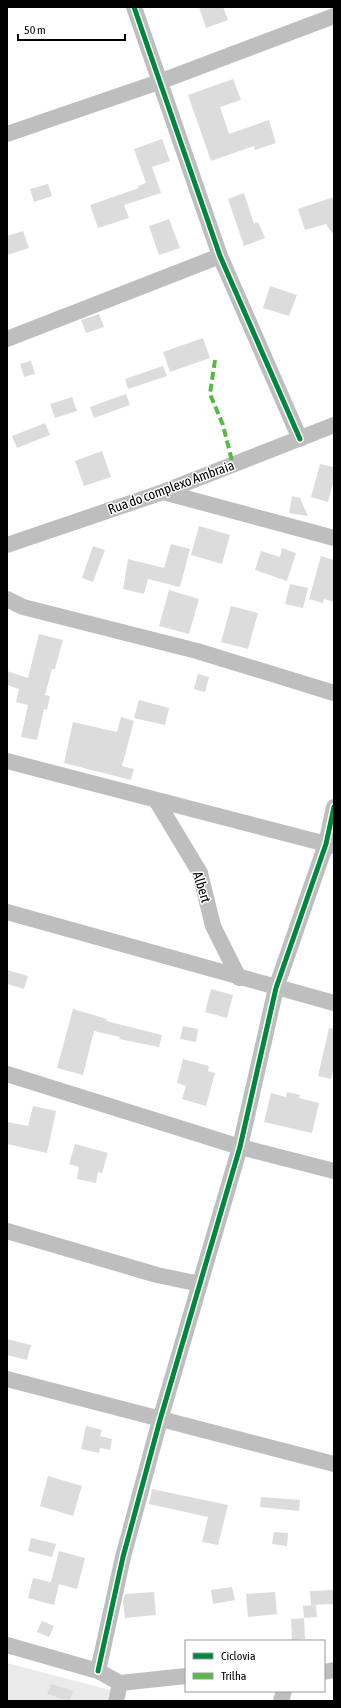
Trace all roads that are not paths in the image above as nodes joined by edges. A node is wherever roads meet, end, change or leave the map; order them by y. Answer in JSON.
{"nodes":[{"id":1,"x":134,"y":7,"type":"edge"},
{"id":2,"x":334,"y":16,"type":"edge"},
{"id":3,"x":159,"y":82,"type":"junction"},
{"id":4,"x":7,"y":134,"type":"edge"},
{"id":5,"x":220,"y":256,"type":"junction"},
{"id":6,"x":7,"y":339,"type":"edge"},
{"id":7,"x":334,"y":425,"type":"edge"},
{"id":8,"x":300,"y":439,"type":"junction"},
{"id":9,"x":163,"y":492,"type":"junction"},
{"id":10,"x":334,"y":538,"type":"edge"},
{"id":11,"x":7,"y":545,"type":"edge"},
{"id":12,"x":7,"y":599,"type":"edge"},
{"id":13,"x":334,"y":693,"type":"edge"},
{"id":14,"x":7,"y":761,"type":"edge"},
{"id":15,"x":156,"y":800,"type":"junction"},
{"id":16,"x":334,"y":807,"type":"edge"},
{"id":17,"x":330,"y":845,"type":"edge"},
{"id":18,"x":7,"y":912,"type":"edge"},
{"id":19,"x":239,"y":978,"type":"junction"},
{"id":20,"x":276,"y":988,"type":"junction"},
{"id":21,"x":334,"y":1003,"type":"edge"},
{"id":22,"x":7,"y":1074,"type":"edge"},
{"id":23,"x":240,"y":1147,"type":"junction"},
{"id":24,"x":334,"y":1171,"type":"edge"},
{"id":25,"x":7,"y":1231,"type":"edge"},
{"id":26,"x":200,"y":1284,"type":"junction"},
{"id":27,"x":7,"y":1379,"type":"edge"},
{"id":28,"x":160,"y":1420,"type":"junction"},
{"id":29,"x":334,"y":1464,"type":"edge"},
{"id":30,"x":7,"y":1645,"type":"edge"},
{"id":31,"x":98,"y":1671,"type":"junction"},
{"id":32,"x":185,"y":1676,"type":"edge"},
{"id":33,"x":120,"y":1684,"type":"junction"},
{"id":34,"x":116,"y":1701,"type":"edge"}],
"edges":[{"from":1,"to":3,"type":"street"},
{"from":2,"to":3,"type":"street"},
{"from":3,"to":4,"type":"street"},
{"from":3,"to":5,"type":"street"},
{"from":5,"to":6,"type":"street"},
{"from":5,"to":8,"type":"street"},
{"from":7,"to":8,"type":"street","name":"Rua do complexo Ambraia"},
{"from":8,"to":9,"type":"street","name":"Rua do complexo Ambraia"},
{"from":9,"to":10,"type":"street"},
{"from":9,"to":11,"type":"street","name":"Rua do complexo Ambraia"},
{"from":12,"to":13,"type":"street"},
{"from":14,"to":15,"type":"street"},
{"from":15,"to":17,"type":"street"},
{"from":15,"to":19,"type":"street","name":"Albert"},
{"from":16,"to":17,"type":"street"},
{"from":17,"to":20,"type":"street"},
{"from":18,"to":19,"type":"street"},
{"from":19,"to":20,"type":"street"},
{"from":20,"to":21,"type":"street"},
{"from":20,"to":23,"type":"street"},
{"from":22,"to":23,"type":"street"},
{"from":23,"to":24,"type":"street"},
{"from":23,"to":26,"type":"street"},
{"from":25,"to":26,"type":"street"},
{"from":26,"to":28,"type":"street"},
{"from":27,"to":28,"type":"street"},
{"from":28,"to":29,"type":"street"},
{"from":28,"to":31,"type":"street"},
{"from":30,"to":31,"type":"street"},
{"from":31,"to":33,"type":"street"},
{"from":32,"to":33,"type":"street"},
{"from":33,"to":34,"type":"street"}]}
